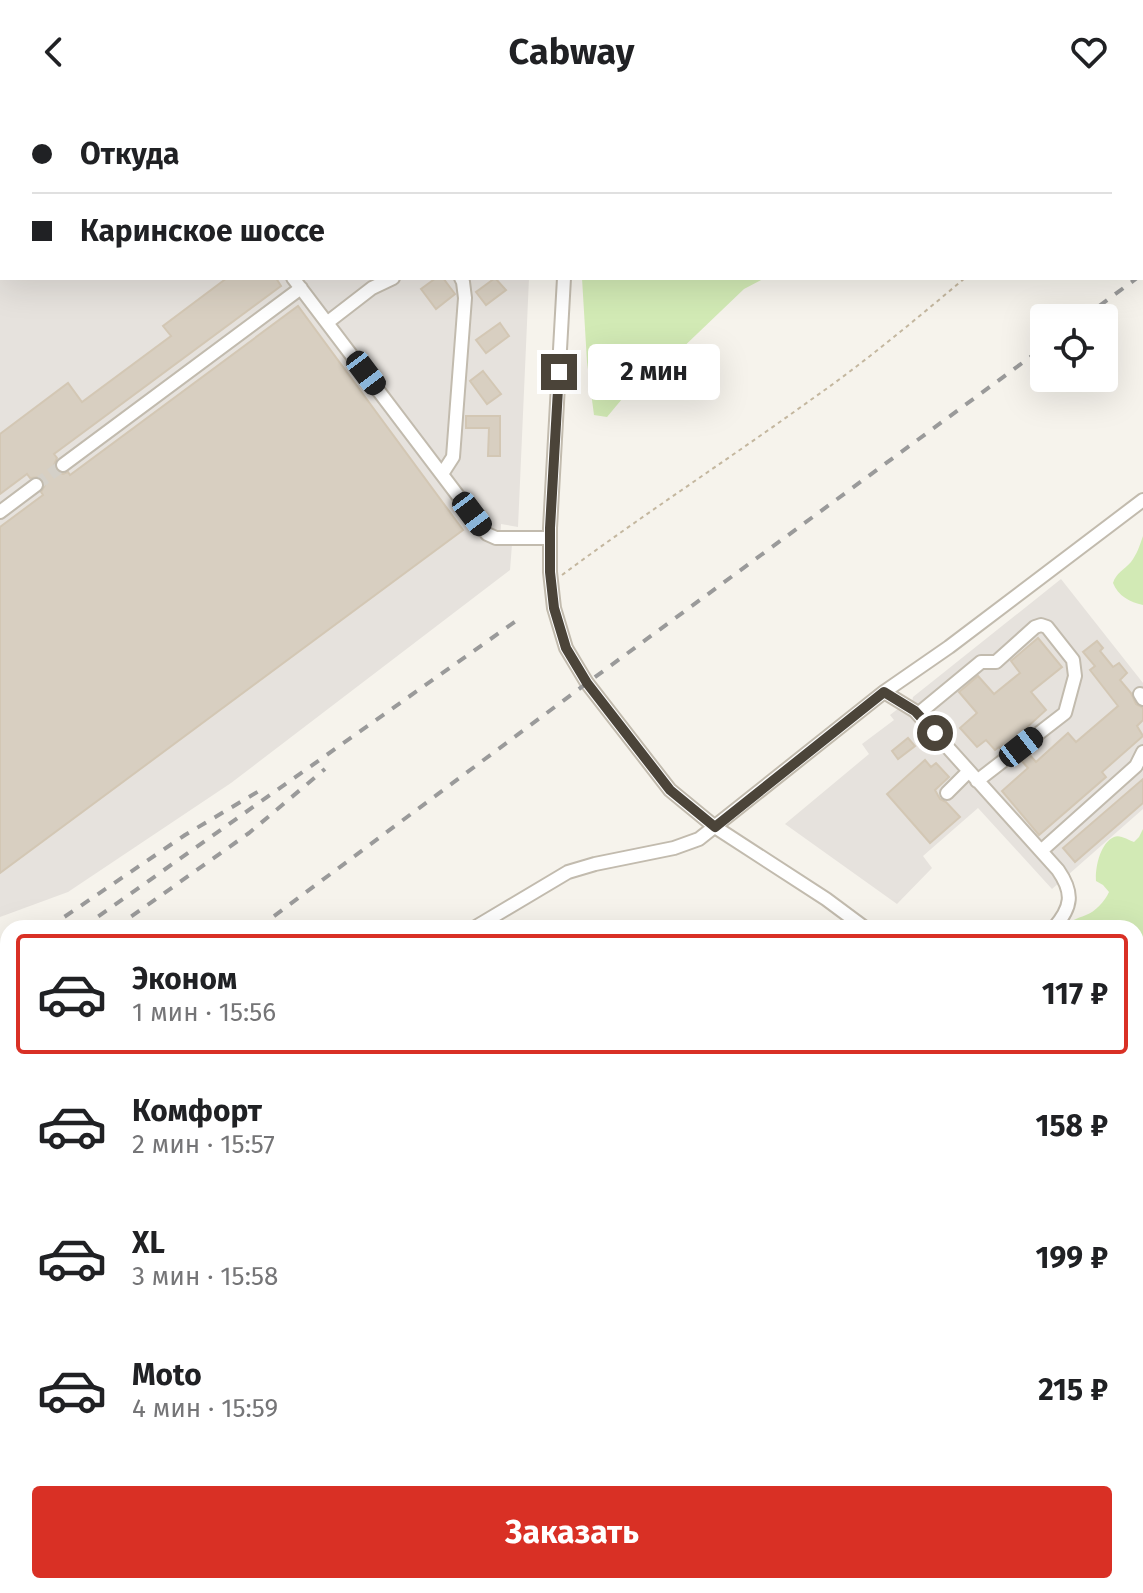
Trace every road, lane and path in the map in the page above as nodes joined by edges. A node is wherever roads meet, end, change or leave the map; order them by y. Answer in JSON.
{"nodes":[{"id":1,"x":389,"y":280,"type":"edge"},
{"id":2,"x":462,"y":280,"type":"edge"},
{"id":3,"x":564,"y":280,"type":"edge"},
{"id":4,"x":963,"y":280,"type":"edge"},
{"id":5,"x":297,"y":283,"type":"edge"},
{"id":6,"x":328,"y":322,"type":"junction"},
{"id":7,"x":63,"y":465,"type":"tunnel mouth"},
{"id":8,"x":442,"y":474,"type":"junction"},
{"id":9,"x":36,"y":485,"type":"tunnel mouth"},
{"id":10,"x":1143,"y":500,"type":"edge"},
{"id":11,"x":0,"y":512,"type":"edge"},
{"id":12,"x":550,"y":538,"type":"junction"},
{"id":13,"x":551,"y":583,"type":"junction"},
{"id":14,"x":884,"y":692,"type":"junction"},
{"id":15,"x":918,"y":714,"type":"junction"},
{"id":16,"x":1143,"y":752,"type":"edge"},
{"id":17,"x":973,"y":776,"type":"junction"},
{"id":18,"x":947,"y":793,"type":"dead end"},
{"id":19,"x":715,"y":827,"type":"junction"},
{"id":20,"x":1041,"y":851,"type":"junction"},
{"id":21,"x":487,"y":920,"type":"edge"},
{"id":22,"x":854,"y":920,"type":"edge"},
{"id":23,"x":1061,"y":920,"type":"edge"}],
"edges":[{"from":1,"to":6,"type":"street"},
{"from":2,"to":8,"type":"street"},
{"from":3,"to":12,"type":"street"},
{"from":4,"to":13,"type":"path"},
{"from":5,"to":6,"type":"street"},
{"from":5,"to":7,"type":"street"},
{"from":6,"to":8,"type":"street"},
{"from":8,"to":12,"type":"street"},
{"from":9,"to":11,"type":"street"},
{"from":10,"to":14,"type":"street"},
{"from":12,"to":13,"type":"street"},
{"from":13,"to":19,"type":"street"},
{"from":14,"to":15,"type":"street"},
{"from":14,"to":19,"type":"street"},
{"from":15,"to":17,"type":"street"},
{"from":15,"to":17,"type":"street"},
{"from":16,"to":20,"type":"street"},
{"from":17,"to":18,"type":"street"},
{"from":17,"to":20,"type":"street"},
{"from":19,"to":21,"type":"street"},
{"from":19,"to":22,"type":"street"},
{"from":20,"to":23,"type":"street"}]}
